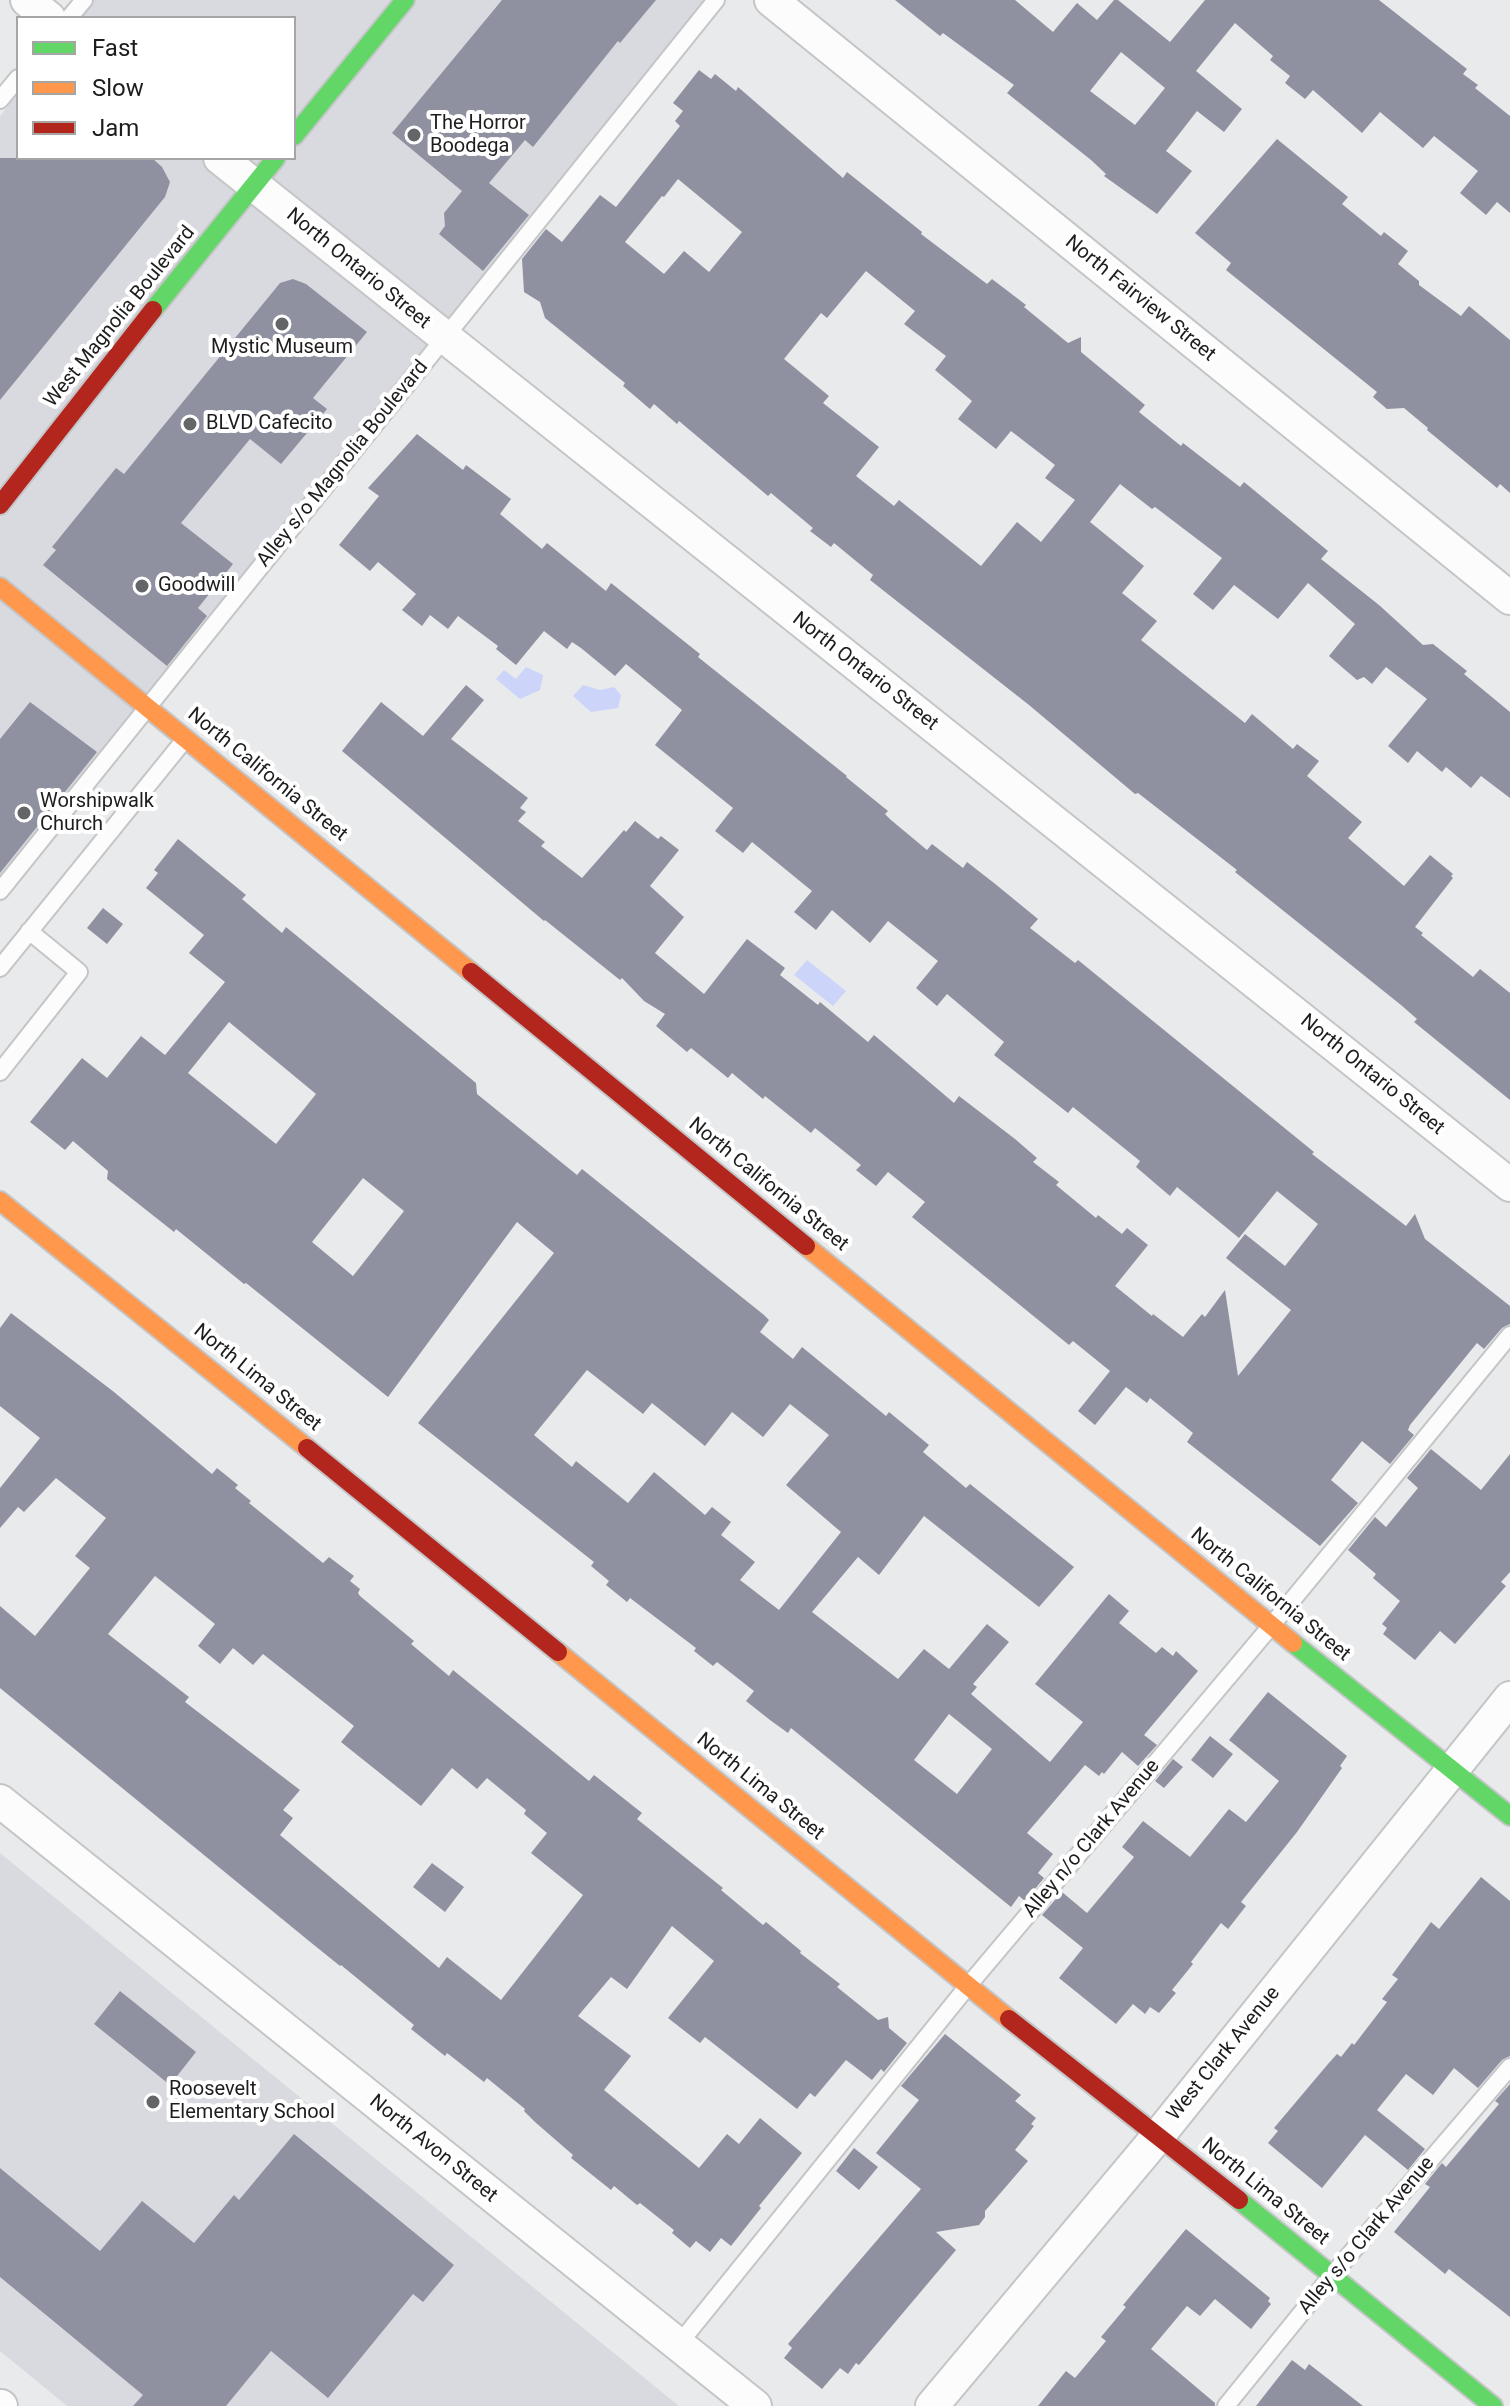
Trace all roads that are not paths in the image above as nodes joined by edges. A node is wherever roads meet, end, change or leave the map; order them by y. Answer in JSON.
{"nodes":[{"id":1,"x":27,"y":0,"type":"edge"},
{"id":2,"x":84,"y":0,"type":"edge"},
{"id":3,"x":716,"y":0,"type":"edge"},
{"id":4,"x":771,"y":0,"type":"edge"},
{"id":5,"x":401,"y":1,"type":"edge"},
{"id":6,"x":47,"y":16,"type":"edge"},
{"id":7,"x":71,"y":16,"type":"edge"},
{"id":8,"x":16,"y":80,"type":"edge"},
{"id":9,"x":0,"y":100,"type":"edge"},
{"id":10,"x":296,"y":133,"type":"edge"},
{"id":11,"x":223,"y":160,"type":"edge"},
{"id":12,"x":274,"y":160,"type":"edge"},
{"id":13,"x":254,"y":185,"type":"junction"},
{"id":14,"x":445,"y":338,"type":"junction"},
{"id":15,"x":0,"y":505,"type":"edge"},
{"id":16,"x":0,"y":587,"type":"edge"},
{"id":17,"x":1510,"y":598,"type":"edge"},
{"id":18,"x":148,"y":707,"type":"junction"},
{"id":19,"x":187,"y":737,"type":"junction"},
{"id":20,"x":0,"y":891,"type":"edge"},
{"id":21,"x":29,"y":931,"type":"junction"},
{"id":22,"x":0,"y":968,"type":"edge"},
{"id":23,"x":0,"y":1072,"type":"edge"},
{"id":24,"x":1510,"y":1185,"type":"edge"},
{"id":25,"x":0,"y":1201,"type":"edge"},
{"id":26,"x":1510,"y":1335,"type":"edge"},
{"id":27,"x":1271,"y":1626,"type":"junction"},
{"id":28,"x":1510,"y":1698,"type":"edge"},
{"id":29,"x":1453,"y":1769,"type":"junction"},
{"id":30,"x":0,"y":1801,"type":"edge"},
{"id":31,"x":1510,"y":1816,"type":"edge"},
{"id":32,"x":967,"y":1987,"type":"junction"},
{"id":33,"x":1510,"y":2067,"type":"edge"},
{"id":34,"x":1159,"y":2135,"type":"junction"},
{"id":35,"x":1333,"y":2274,"type":"junction"},
{"id":36,"x":678,"y":2345,"type":"junction"},
{"id":37,"x":755,"y":2406,"type":"edge"},
{"id":38,"x":932,"y":2406,"type":"edge"},
{"id":39,"x":1226,"y":2406,"type":"edge"},
{"id":40,"x":1493,"y":2406,"type":"edge"}],
"edges":[{"from":1,"to":6,"type":"street"},
{"from":2,"to":7,"type":"lane"},
{"from":3,"to":14,"type":"lane","name":"Alley s/o Magnolia Boulevard"},
{"from":4,"to":17,"type":"street","name":"North Fairview Street"},
{"from":5,"to":10,"type":"street"},
{"from":8,"to":9,"type":"lane"},
{"from":11,"to":13,"type":"street","name":"North Ontario Street"},
{"from":12,"to":13,"type":"street","name":"West Magnolia Boulevard"},
{"from":13,"to":14,"type":"street","name":"North Ontario Street"},
{"from":13,"to":15,"type":"street","name":"West Magnolia Boulevard"},
{"from":14,"to":18,"type":"lane","name":"Alley s/o Magnolia Boulevard"},
{"from":14,"to":24,"type":"street","name":"North Ontario Street"},
{"from":16,"to":18,"type":"street","name":"North California Street"},
{"from":18,"to":19,"type":"street","name":"North California Street"},
{"from":18,"to":20,"type":"lane","name":"Alley s/o Magnolia Boulevard"},
{"from":19,"to":21,"type":"lane"},
{"from":19,"to":27,"type":"street","name":"North California Street"},
{"from":21,"to":22,"type":"lane"},
{"from":21,"to":23,"type":"lane"},
{"from":25,"to":32,"type":"street","name":"North Lima Street"},
{"from":26,"to":27,"type":"lane","name":"Alley n/o Clark Avenue"},
{"from":27,"to":29,"type":"street","name":"North California Street"},
{"from":27,"to":32,"type":"lane","name":"Alley n/o Clark Avenue"},
{"from":28,"to":29,"type":"street","name":"West Clark Avenue"},
{"from":29,"to":31,"type":"street","name":"North California Street"},
{"from":29,"to":34,"type":"street","name":"West Clark Avenue"},
{"from":30,"to":36,"type":"street","name":"North Avon Street"},
{"from":32,"to":34,"type":"street","name":"North Lima Street"},
{"from":32,"to":36,"type":"lane","name":"Alley n/o Clark Avenue"},
{"from":33,"to":35,"type":"lane","name":"Alley s/o Clark Avenue"},
{"from":34,"to":35,"type":"street","name":"North Lima Street"},
{"from":34,"to":38,"type":"street","name":"West Clark Avenue"},
{"from":35,"to":39,"type":"lane","name":"Alley s/o Clark Avenue"},
{"from":35,"to":40,"type":"street","name":"North Lima Street"},
{"from":36,"to":37,"type":"street","name":"North Avon Street"}]}
